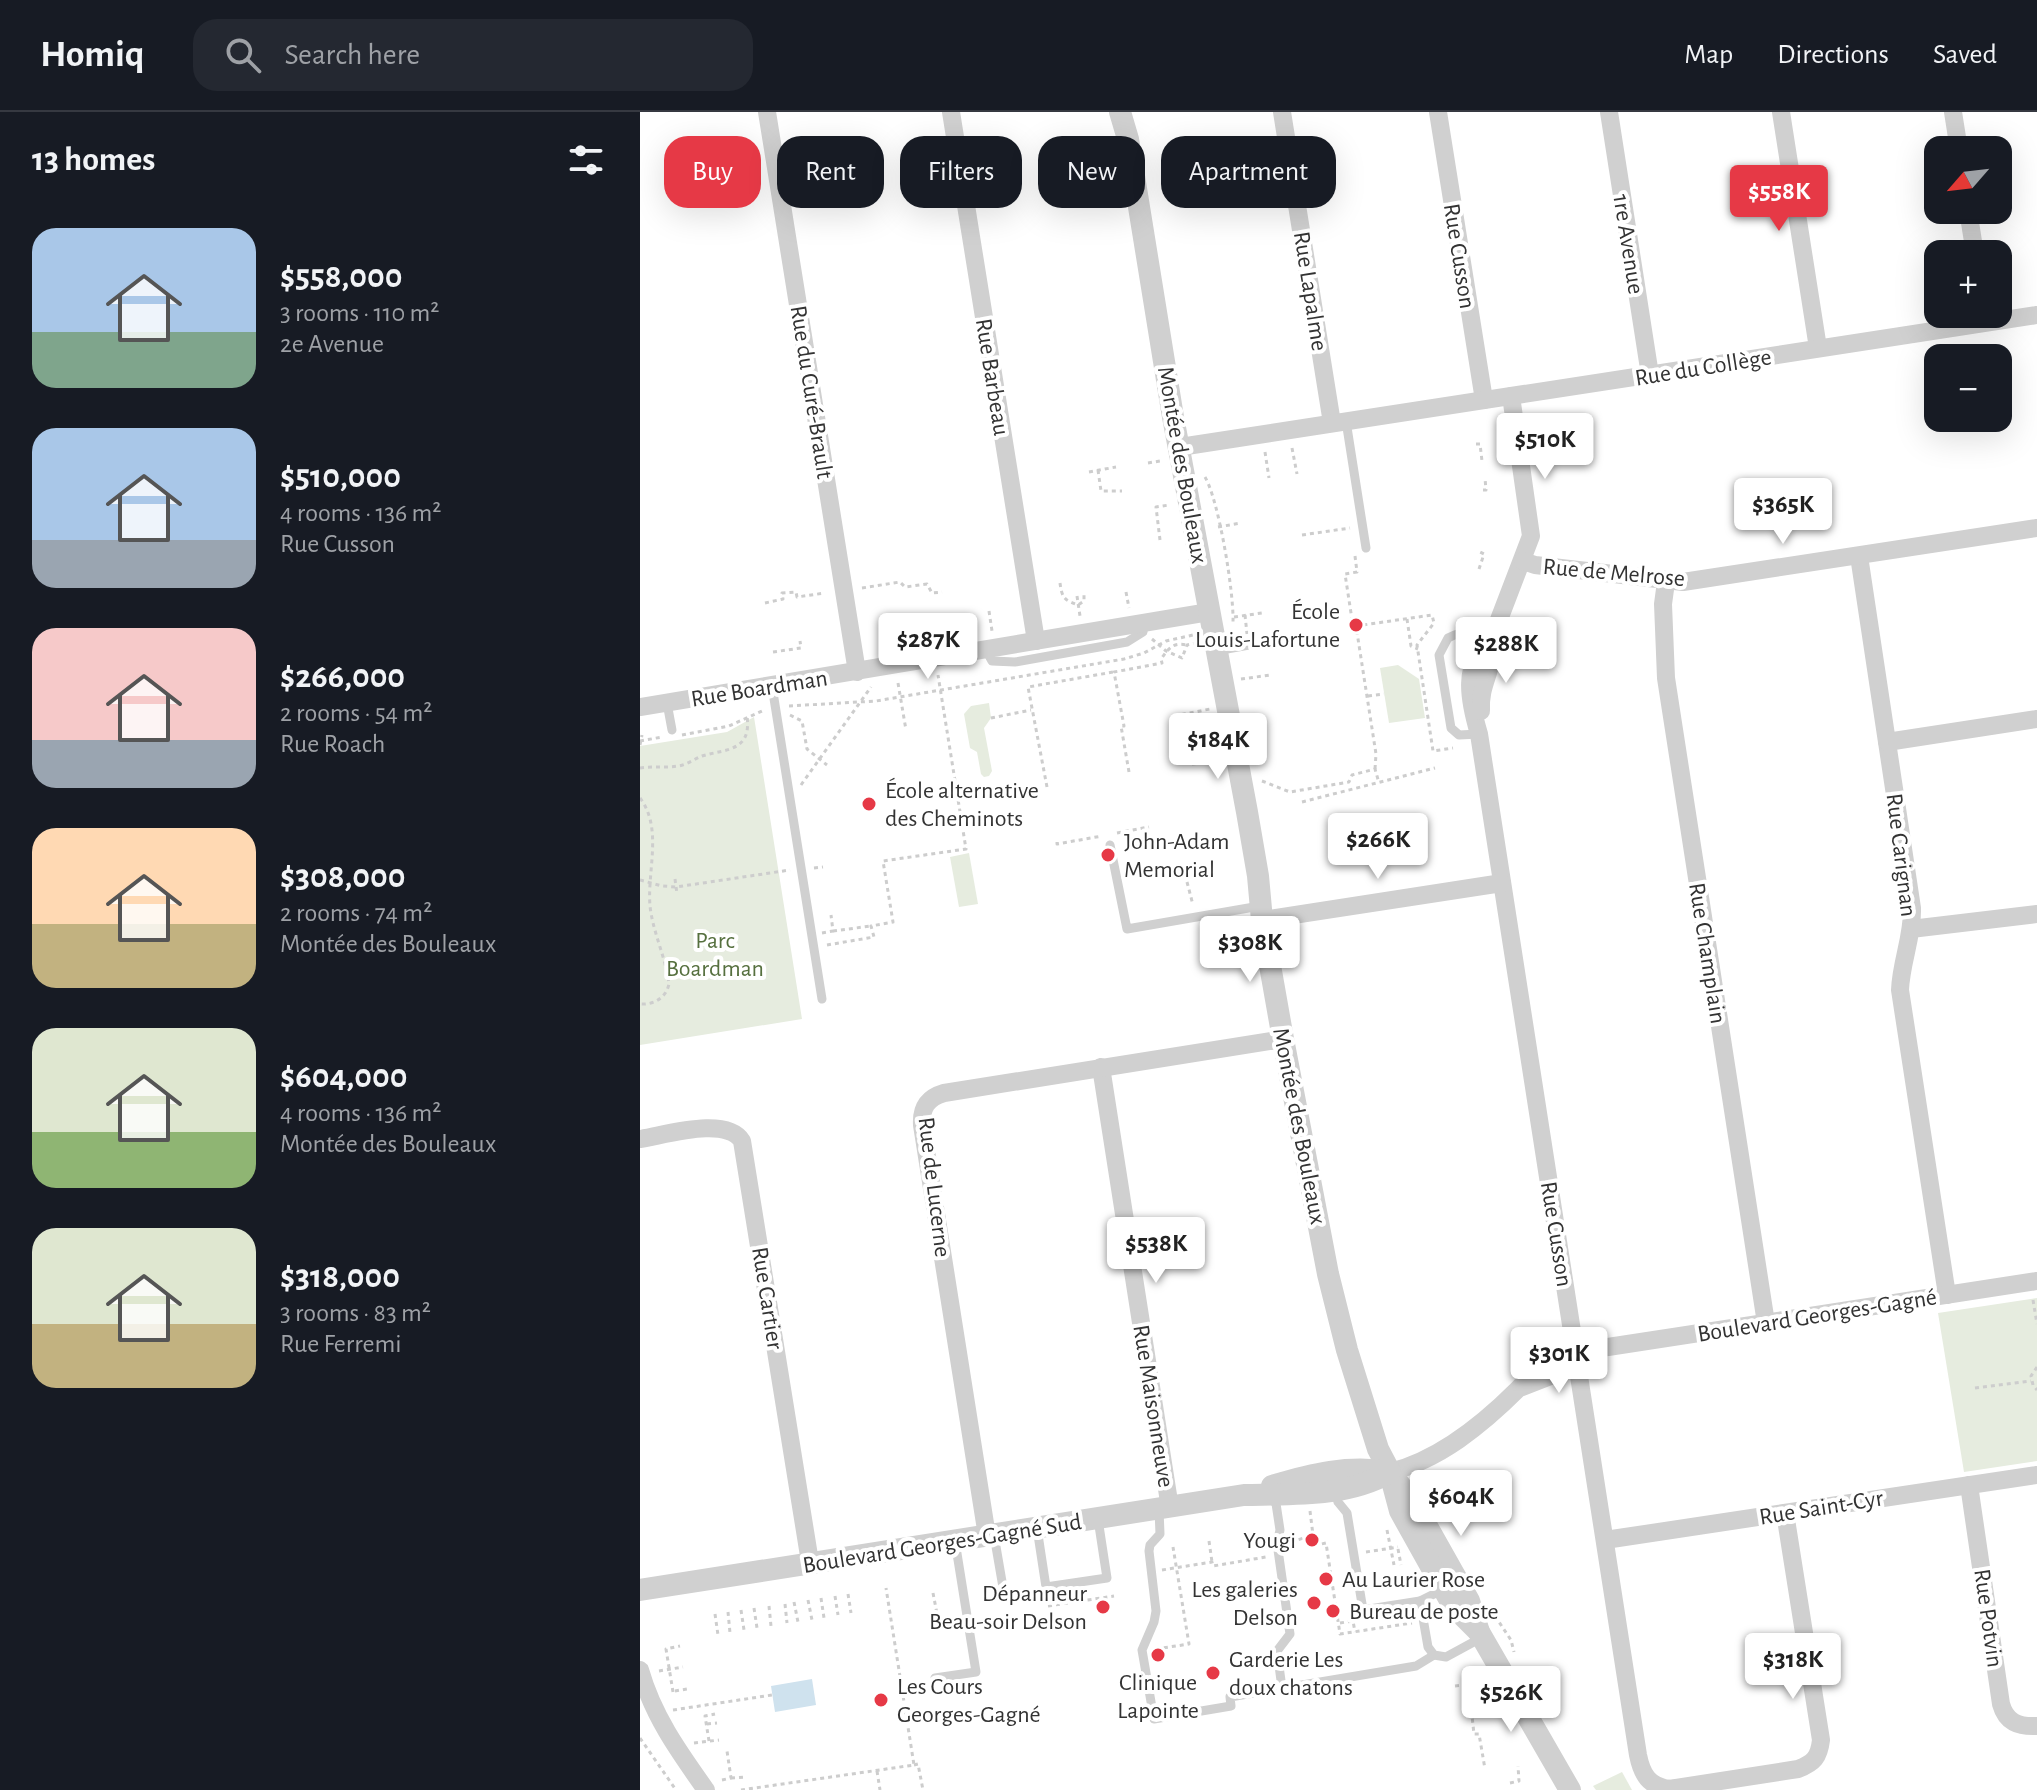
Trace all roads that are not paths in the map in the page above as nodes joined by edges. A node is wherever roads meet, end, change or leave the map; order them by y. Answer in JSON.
{"nodes":[{"id":1,"x":767,"y":112,"type":"edge"},
{"id":2,"x":951,"y":112,"type":"edge"},
{"id":3,"x":1120,"y":112,"type":"edge"},
{"id":4,"x":1282,"y":112,"type":"edge"},
{"id":5,"x":1438,"y":112,"type":"edge"},
{"id":6,"x":1609,"y":112,"type":"edge"},
{"id":7,"x":1781,"y":112,"type":"edge"},
{"id":8,"x":1953,"y":112,"type":"edge"},
{"id":9,"x":1957,"y":136,"type":"edge"},
{"id":10,"x":2037,"y":315,"type":"edge"},
{"id":11,"x":2012,"y":316,"type":"edge"},
{"id":12,"x":1930,"y":328,"type":"edge"},
{"id":13,"x":1818,"y":348,"type":"junction"},
{"id":14,"x":1650,"y":375,"type":"junction"},
{"id":15,"x":1511,"y":396,"type":"junction"},
{"id":16,"x":1484,"y":400,"type":"junction"},
{"id":17,"x":1339,"y":422,"type":"junction"},
{"id":18,"x":1180,"y":447,"type":"junction"},
{"id":19,"x":2037,"y":528,"type":"edge"},
{"id":20,"x":1366,"y":548,"type":"dead end"},
{"id":21,"x":1859,"y":556,"type":"junction"},
{"id":22,"x":1523,"y":561,"type":"junction"},
{"id":23,"x":1666,"y":582,"type":"junction"},
{"id":24,"x":1215,"y":616,"type":"junction"},
{"id":25,"x":1142,"y":626,"type":"junction"},
{"id":26,"x":1492,"y":638,"type":"junction"},
{"id":27,"x":1036,"y":641,"type":"junction"},
{"id":28,"x":983,"y":643,"type":"junction"},
{"id":29,"x":1249,"y":645,"type":"road end"},
{"id":30,"x":1208,"y":647,"type":"junction"},
{"id":31,"x":857,"y":672,"type":"junction"},
{"id":32,"x":772,"y":686,"type":"junction"},
{"id":33,"x":667,"y":703,"type":"junction"},
{"id":34,"x":640,"y":707,"type":"edge"},
{"id":35,"x":2037,"y":719,"type":"edge"},
{"id":36,"x":673,"y":734,"type":"road end"},
{"id":37,"x":1479,"y":734,"type":"junction"},
{"id":38,"x":1887,"y":742,"type":"junction"},
{"id":39,"x":1110,"y":845,"type":"dead end"},
{"id":40,"x":1502,"y":883,"type":"junction"},
{"id":41,"x":1261,"y":913,"type":"junction"},
{"id":42,"x":2037,"y":914,"type":"edge"},
{"id":43,"x":1911,"y":929,"type":"junction"},
{"id":44,"x":822,"y":999,"type":"dead end"},
{"id":45,"x":1283,"y":1039,"type":"junction"},
{"id":46,"x":1101,"y":1067,"type":"junction"},
{"id":47,"x":640,"y":1139,"type":"edge"},
{"id":48,"x":2035,"y":1290,"type":"edge"},
{"id":49,"x":1947,"y":1295,"type":"junction"},
{"id":50,"x":1766,"y":1323,"type":"junction"},
{"id":51,"x":1576,"y":1356,"type":"junction"},
{"id":52,"x":1390,"y":1472,"type":"junction"},
{"id":53,"x":2037,"y":1475,"type":"edge"},
{"id":54,"x":1969,"y":1485,"type":"junction"},
{"id":55,"x":1334,"y":1489,"type":"junction"},
{"id":56,"x":1274,"y":1490,"type":"junction"},
{"id":57,"x":1164,"y":1509,"type":"junction"},
{"id":58,"x":1785,"y":1513,"type":"junction"},
{"id":59,"x":1098,"y":1519,"type":"junction"},
{"id":60,"x":1037,"y":1528,"type":"junction"},
{"id":61,"x":991,"y":1535,"type":"junction"},
{"id":62,"x":1605,"y":1540,"type":"junction"},
{"id":63,"x":955,"y":1541,"type":"junction"},
{"id":64,"x":810,"y":1562,"type":"junction"},
{"id":65,"x":1444,"y":1589,"type":"junction"},
{"id":66,"x":640,"y":1590,"type":"edge"},
{"id":67,"x":1005,"y":1599,"type":"dead end"},
{"id":68,"x":1420,"y":1601,"type":"junction"},
{"id":69,"x":1480,"y":1635,"type":"junction"},
{"id":70,"x":1434,"y":1655,"type":"junction"},
{"id":71,"x":649,"y":1670,"type":"edge"},
{"id":72,"x":935,"y":1678,"type":"dead end"},
{"id":73,"x":1282,"y":1688,"type":"junction"},
{"id":74,"x":2037,"y":1726,"type":"edge"},
{"id":75,"x":714,"y":1785,"type":"edge"},
{"id":76,"x":1570,"y":1790,"type":"edge"}],
"edges":[{"from":1,"to":31,"type":"street","name":"Rue du Curé-Brault"},
{"from":2,"to":27,"type":"street","name":"Rue Barbeau"},
{"from":3,"to":18,"type":"street","name":"Montée des Bouleaux"},
{"from":4,"to":17,"type":"street","name":"Rue Lapalme"},
{"from":5,"to":16,"type":"street","name":"Rue Cusson"},
{"from":6,"to":14,"type":"street","name":"1re Avenue"},
{"from":7,"to":13,"type":"street"},
{"from":8,"to":9,"type":"street"},
{"from":10,"to":11,"type":"street","name":"Rue du Collège"},
{"from":12,"to":13,"type":"street","name":"Rue du Collège"},
{"from":13,"to":14,"type":"street","name":"Rue du Collège"},
{"from":14,"to":15,"type":"street","name":"Rue du Collège"},
{"from":15,"to":16,"type":"street","name":"Rue du Collège"},
{"from":15,"to":22,"type":"street","name":"Rue Cusson"},
{"from":16,"to":17,"type":"street","name":"Rue du Collège"},
{"from":17,"to":18,"type":"street","name":"Rue du Collège"},
{"from":17,"to":20,"type":"lane"},
{"from":18,"to":24,"type":"street","name":"Montée des Bouleaux"},
{"from":19,"to":21,"type":"street","name":"Rue de Melrose"},
{"from":21,"to":23,"type":"street","name":"Rue de Melrose"},
{"from":21,"to":38,"type":"street","name":"Rue Carignan"},
{"from":22,"to":23,"type":"street","name":"Rue de Melrose"},
{"from":22,"to":26,"type":"street","name":"Rue Cusson"},
{"from":23,"to":50,"type":"street","name":"Rue Champlain"},
{"from":24,"to":25,"type":"street","name":"Rue Boardman"},
{"from":24,"to":30,"type":"street","name":"Montée des Bouleaux"},
{"from":25,"to":27,"type":"street","name":"Rue Boardman"},
{"from":25,"to":28,"type":"lane"},
{"from":26,"to":37,"type":"street","name":"Rue Cusson"},
{"from":26,"to":37,"type":"lane"},
{"from":27,"to":28,"type":"street","name":"Rue Boardman"},
{"from":28,"to":31,"type":"street","name":"Rue Boardman"},
{"from":29,"to":30,"type":"lane"},
{"from":30,"to":41,"type":"street","name":"Montée des Bouleaux"},
{"from":31,"to":32,"type":"street","name":"Rue Boardman"},
{"from":32,"to":33,"type":"street","name":"Rue Boardman"},
{"from":32,"to":44,"type":"lane"},
{"from":33,"to":34,"type":"street","name":"Rue Boardman"},
{"from":33,"to":36,"type":"lane"},
{"from":35,"to":38,"type":"street"},
{"from":37,"to":40,"type":"street","name":"Rue Cusson"},
{"from":38,"to":43,"type":"street","name":"Rue Carignan"},
{"from":39,"to":41,"type":"lane"},
{"from":40,"to":41,"type":"street"},
{"from":40,"to":51,"type":"street","name":"Rue Cusson"},
{"from":41,"to":45,"type":"street","name":"Montée des Bouleaux"},
{"from":42,"to":43,"type":"street"},
{"from":43,"to":49,"type":"street","name":"Rue Carignan"},
{"from":45,"to":46,"type":"street","name":"Rue de Lucerne"},
{"from":45,"to":52,"type":"street","name":"Montée des Bouleaux"},
{"from":46,"to":57,"type":"street","name":"Rue Maisonneuve"},
{"from":46,"to":61,"type":"street","name":"Rue de Lucerne"},
{"from":47,"to":64,"type":"street","name":"Rue Cartier"},
{"from":48,"to":49,"type":"street","name":"Boulevard Georges-Gagné"},
{"from":49,"to":50,"type":"street","name":"Boulevard Georges-Gagné"},
{"from":50,"to":51,"type":"street","name":"Boulevard Georges-Gagné"},
{"from":51,"to":52,"type":"street","name":"Boulevard Georges-Gagné"},
{"from":51,"to":62,"type":"street","name":"Rue Cusson"},
{"from":52,"to":55,"type":"street","name":"Boulevard Georges-Gagné Sud"},
{"from":52,"to":56,"type":"street","name":"Boulevard Georges-Gagné Sud"},
{"from":52,"to":65,"type":"street","name":"Montée des Bouleaux"},
{"from":52,"to":69,"type":"street","name":"Montée des Bouleaux"},
{"from":53,"to":54,"type":"street","name":"Rue Saint-Cyr"},
{"from":54,"to":58,"type":"street","name":"Rue Saint-Cyr"},
{"from":54,"to":74,"type":"street","name":"Rue Potvin"},
{"from":55,"to":56,"type":"street","name":"Boulevard Georges-Gagné Sud"},
{"from":55,"to":68,"type":"lane"},
{"from":56,"to":57,"type":"street","name":"Boulevard Georges-Gagné Sud"},
{"from":56,"to":73,"type":"lane"},
{"from":57,"to":59,"type":"street","name":"Boulevard Georges-Gagné Sud"},
{"from":57,"to":73,"type":"lane"},
{"from":58,"to":62,"type":"street","name":"Rue Saint-Cyr"},
{"from":58,"to":62,"type":"street","name":"Rue Cusson"},
{"from":59,"to":60,"type":"street","name":"Boulevard Georges-Gagné Sud"},
{"from":59,"to":60,"type":"lane"},
{"from":60,"to":61,"type":"street","name":"Boulevard Georges-Gagné Sud"},
{"from":61,"to":63,"type":"street","name":"Boulevard Georges-Gagné Sud"},
{"from":61,"to":67,"type":"lane"},
{"from":63,"to":64,"type":"street","name":"Boulevard Georges-Gagné Sud"},
{"from":63,"to":72,"type":"lane"},
{"from":64,"to":66,"type":"street","name":"Boulevard Georges-Gagné Sud"},
{"from":65,"to":68,"type":"lane"},
{"from":65,"to":69,"type":"street","name":"Montée des Bouleaux"},
{"from":68,"to":70,"type":"lane"},
{"from":69,"to":70,"type":"lane"},
{"from":69,"to":76,"type":"street","name":"Montée des Bouleaux"},
{"from":70,"to":73,"type":"lane"},
{"from":71,"to":75,"type":"street"}]}
